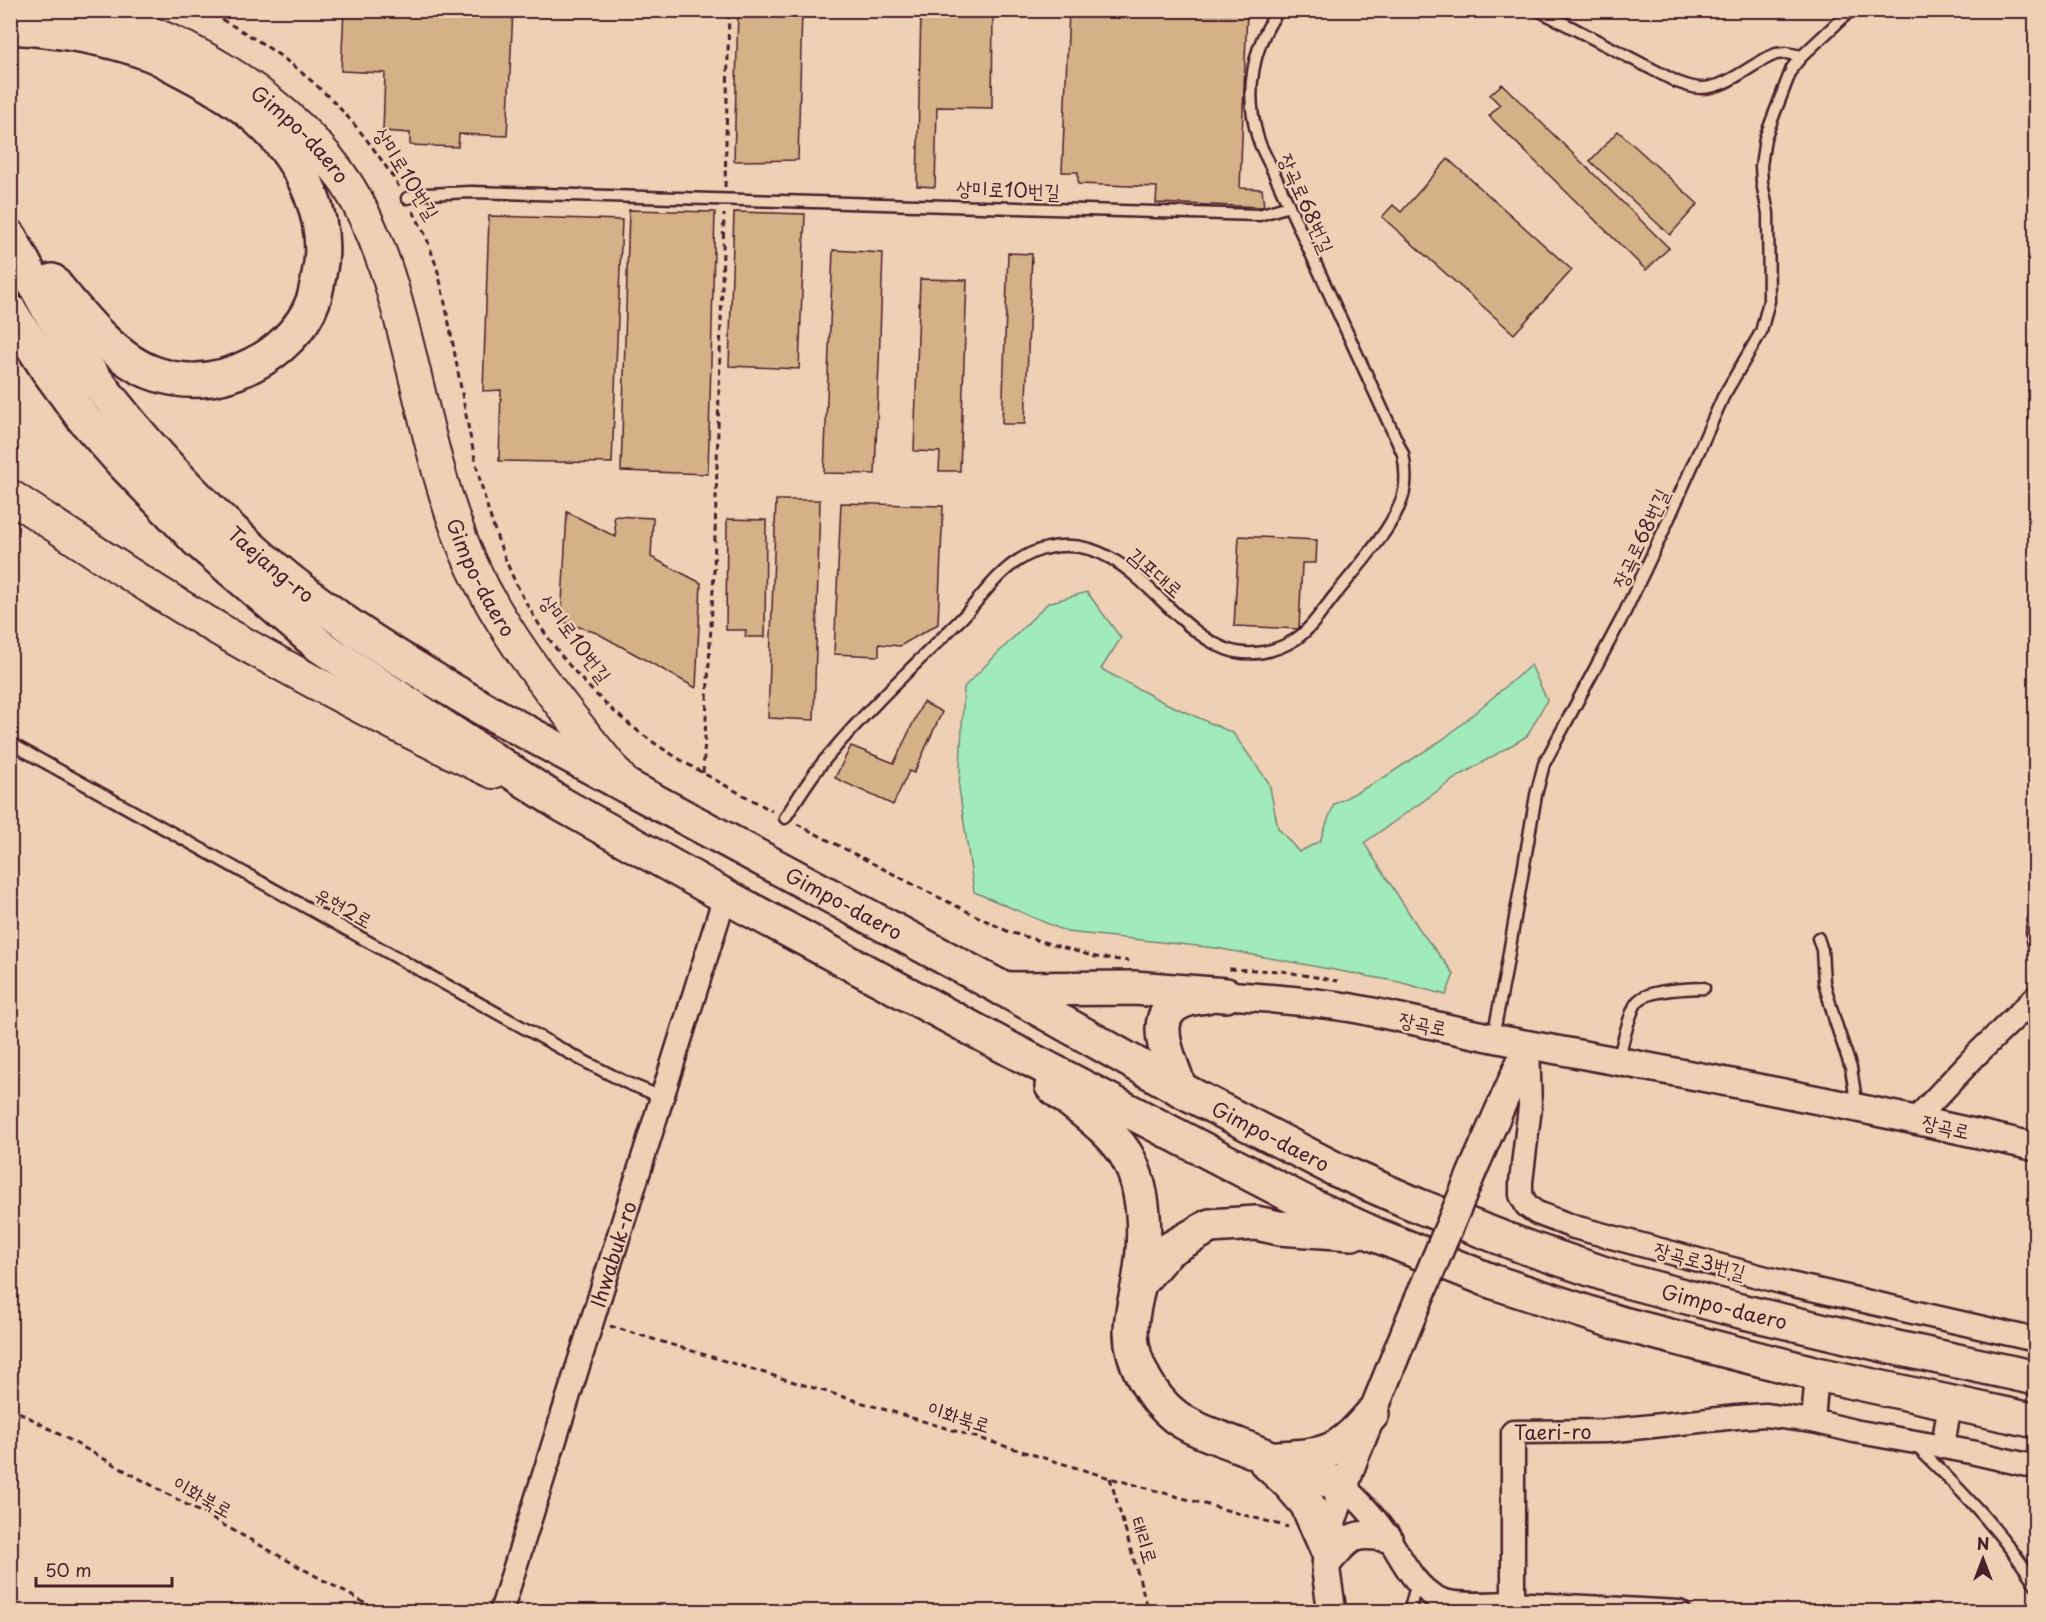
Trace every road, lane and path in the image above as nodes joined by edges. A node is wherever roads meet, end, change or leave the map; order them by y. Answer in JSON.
{"nodes":[{"id":1,"x":34,"y":10,"type":"edge"},
{"id":2,"x":203,"y":10,"type":"edge"},
{"id":3,"x":729,"y":10,"type":"edge"},
{"id":4,"x":1279,"y":10,"type":"edge"},
{"id":5,"x":1538,"y":10,"type":"edge"},
{"id":6,"x":1851,"y":10,"type":"edge"},
{"id":7,"x":10,"y":27,"type":"edge"},
{"id":8,"x":1802,"y":56,"type":"junction"},
{"id":9,"x":406,"y":198,"type":"junction"},
{"id":10,"x":724,"y":200,"type":"junction"},
{"id":11,"x":1289,"y":206,"type":"junction"},
{"id":12,"x":10,"y":222,"type":"edge"},
{"id":13,"x":10,"y":237,"type":"edge"},
{"id":14,"x":10,"y":311,"type":"edge"},
{"id":15,"x":1381,"y":404,"type":"joint"},
{"id":16,"x":10,"y":496,"type":"edge"},
{"id":17,"x":10,"y":743,"type":"edge"},
{"id":18,"x":703,"y":773,"type":"junction"},
{"id":19,"x":628,"y":788,"type":"junction"},
{"id":20,"x":561,"y":804,"type":"junction"},
{"id":21,"x":785,"y":818,"type":"junction"},
{"id":22,"x":725,"y":896,"type":"junction"},
{"id":23,"x":2036,"y":915,"type":"edge"},
{"id":24,"x":1818,"y":938,"type":"dead end"},
{"id":25,"x":2036,"y":951,"type":"edge"},
{"id":26,"x":1139,"y":962,"type":"dead end"},
{"id":27,"x":1227,"y":982,"type":"junction"},
{"id":28,"x":1345,"y":983,"type":"dead end"},
{"id":29,"x":1704,"y":988,"type":"dead end"},
{"id":30,"x":1002,"y":989,"type":"junction"},
{"id":31,"x":2036,"y":997,"type":"edge"},
{"id":32,"x":1492,"y":1038,"type":"junction"},
{"id":33,"x":1528,"y":1045,"type":"junction"},
{"id":34,"x":1008,"y":1048,"type":"junction"},
{"id":35,"x":1617,"y":1060,"type":"junction"},
{"id":36,"x":1180,"y":1089,"type":"junction"},
{"id":37,"x":662,"y":1097,"type":"junction"},
{"id":38,"x":1857,"y":1107,"type":"junction"},
{"id":39,"x":1916,"y":1119,"type":"junction"},
{"id":40,"x":2036,"y":1147,"type":"edge"},
{"id":41,"x":1376,"y":1235,"type":"junction"},
{"id":42,"x":1139,"y":1283,"type":"junction"},
{"id":43,"x":591,"y":1321,"type":"junction"},
{"id":44,"x":2036,"y":1340,"type":"edge"},
{"id":45,"x":1817,"y":1374,"type":"junction"},
{"id":46,"x":2036,"y":1378,"type":"edge"},
{"id":47,"x":1950,"y":1403,"type":"junction"},
{"id":48,"x":10,"y":1407,"type":"edge"},
{"id":49,"x":1372,"y":1414,"type":"junction"},
{"id":50,"x":1813,"y":1421,"type":"junction"},
{"id":51,"x":2036,"y":1421,"type":"edge"},
{"id":52,"x":1910,"y":1441,"type":"junction"},
{"id":53,"x":1943,"y":1446,"type":"junction"},
{"id":54,"x":1264,"y":1455,"type":"junction"},
{"id":55,"x":2036,"y":1467,"type":"edge"},
{"id":56,"x":1110,"y":1478,"type":"junction"},
{"id":57,"x":1343,"y":1486,"type":"junction"},
{"id":58,"x":1388,"y":1538,"type":"junction"},
{"id":59,"x":1325,"y":1548,"type":"junction"},
{"id":60,"x":1417,"y":1582,"type":"junction"},
{"id":61,"x":2036,"y":1585,"type":"edge"},
{"id":62,"x":1513,"y":1603,"type":"junction"},
{"id":63,"x":381,"y":1611,"type":"edge"},
{"id":64,"x":501,"y":1611,"type":"edge"},
{"id":65,"x":1149,"y":1611,"type":"edge"},
{"id":66,"x":1332,"y":1611,"type":"edge"},
{"id":67,"x":1408,"y":1611,"type":"edge"},
{"id":68,"x":1679,"y":1611,"type":"edge"}],
"edges":[{"from":1,"to":19,"type":"main road","name":"Gimpo-daero"},
{"from":2,"to":9,"type":"path","name":"상미로10번길"},
{"from":3,"to":10,"type":"path"},
{"from":4,"to":11,"type":"lane","name":"장곡로68번길"},
{"from":5,"to":8,"type":"lane"},
{"from":6,"to":8,"type":"lane","name":"장곡로68번길"},
{"from":7,"to":12,"type":"main road"},
{"from":8,"to":32,"type":"lane","name":"장곡로68번길"},
{"from":9,"to":10,"type":"lane","name":"상미로10번길"},
{"from":9,"to":18,"type":"path","name":"상미로10번길"},
{"from":10,"to":11,"type":"lane","name":"상미로10번길"},
{"from":10,"to":18,"type":"path"},
{"from":11,"to":15,"type":"lane","name":"장곡로68번길"},
{"from":13,"to":19,"type":"main road","name":"Taejang-ro"},
{"from":14,"to":20,"type":"main road","name":"Taejang-ro"},
{"from":15,"to":21,"type":"lane","name":"김포대로"},
{"from":16,"to":20,"type":"main road"},
{"from":17,"to":37,"type":"lane","name":"유현2로"},
{"from":18,"to":21,"type":"path","name":"상미로10번길"},
{"from":19,"to":30,"type":"main road","name":"Gimpo-daero"},
{"from":20,"to":22,"type":"main road"},
{"from":21,"to":26,"type":"path","name":"상미로10번길"},
{"from":22,"to":34,"type":"main road"},
{"from":22,"to":37,"type":"street","name":"Ihwabuk-ro"},
{"from":23,"to":25,"type":"lane"},
{"from":24,"to":38,"type":"lane"},
{"from":27,"to":28,"type":"path"},
{"from":27,"to":30,"type":"main road"},
{"from":27,"to":32,"type":"street","name":"장곡로"},
{"from":27,"to":36,"type":"main road"},
{"from":29,"to":35,"type":"lane"},
{"from":30,"to":36,"type":"main road","name":"Gimpo-daero"},
{"from":31,"to":39,"type":"street"},
{"from":32,"to":33,"type":"street","name":"장곡로"},
{"from":33,"to":35,"type":"street","name":"장곡로"},
{"from":33,"to":44,"type":"street","name":"장곡로3번길"},
{"from":33,"to":49,"type":"street","bridge":true},
{"from":34,"to":41,"type":"main road"},
{"from":34,"to":42,"type":"main road"},
{"from":35,"to":38,"type":"street","name":"장곡로"},
{"from":36,"to":46,"type":"main road","name":"Gimpo-daero"},
{"from":37,"to":43,"type":"street","name":"Ihwabuk-ro"},
{"from":38,"to":39,"type":"street","name":"장곡로"},
{"from":39,"to":40,"type":"street","name":"장곡로"},
{"from":41,"to":42,"type":"main road"},
{"from":41,"to":45,"type":"main road"},
{"from":42,"to":54,"type":"main road"},
{"from":43,"to":56,"type":"path","name":"이화북로"},
{"from":43,"to":64,"type":"street","name":"Ihwabuk-ro"},
{"from":45,"to":47,"type":"main road"},
{"from":45,"to":50,"type":"street"},
{"from":47,"to":51,"type":"main road"},
{"from":47,"to":53,"type":"street"},
{"from":48,"to":63,"type":"path","name":"이화북로"},
{"from":49,"to":54,"type":"main road"},
{"from":49,"to":57,"type":"street"},
{"from":50,"to":52,"type":"street","name":"Taeri-ro"},
{"from":50,"to":62,"type":"street","name":"Taeri-ro"},
{"from":52,"to":53,"type":"street","name":"Taeri-ro"},
{"from":52,"to":61,"type":"lane"},
{"from":53,"to":55,"type":"street","name":"Taeri-ro"},
{"from":54,"to":57,"type":"main road"},
{"from":54,"to":59,"type":"main road"},
{"from":56,"to":59,"type":"path","name":"이화북로"},
{"from":56,"to":65,"type":"path","name":"태리로"},
{"from":57,"to":58,"type":"street"},
{"from":57,"to":59,"type":"street"},
{"from":58,"to":59,"type":"street"},
{"from":58,"to":60,"type":"street"},
{"from":59,"to":66,"type":"street"},
{"from":60,"to":62,"type":"street"},
{"from":60,"to":67,"type":"lane"},
{"from":62,"to":68,"type":"street"}]}
